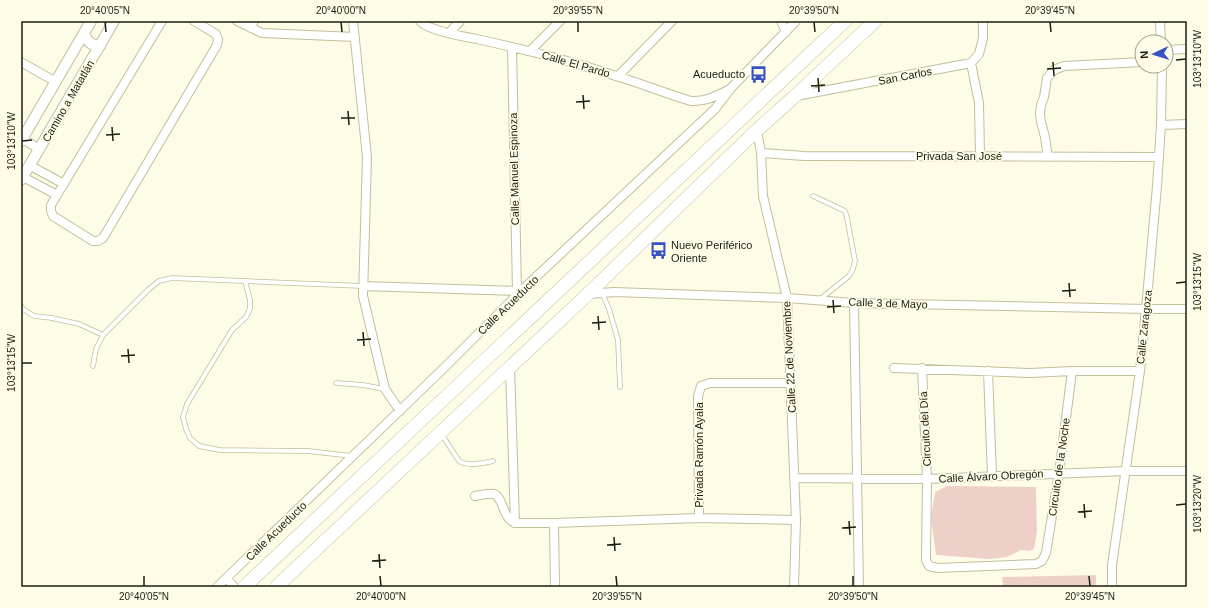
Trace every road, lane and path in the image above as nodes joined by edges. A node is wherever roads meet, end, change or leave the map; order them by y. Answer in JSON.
{"nodes":[{"id":1,"x":162,"y":21,"type":"edge"},
{"id":2,"x":194,"y":21,"type":"edge"},
{"id":3,"x":237,"y":21,"type":"edge"},
{"id":4,"x":353,"y":21,"type":"edge"},
{"id":5,"x":420,"y":21,"type":"edge"},
{"id":6,"x":460,"y":21,"type":"edge"},
{"id":7,"x":560,"y":21,"type":"edge"},
{"id":8,"x":672,"y":21,"type":"edge"},
{"id":9,"x":781,"y":21,"type":"edge"},
{"id":10,"x":796,"y":21,"type":"edge"},
{"id":11,"x":845,"y":21,"type":"edge"},
{"id":12,"x":875,"y":21,"type":"edge"},
{"id":13,"x":983,"y":21,"type":"edge"},
{"id":14,"x":1160,"y":21,"type":"edge"},
{"id":15,"x":111,"y":24,"type":"edge"},
{"id":16,"x":87,"y":25,"type":"edge"},
{"id":17,"x":252,"y":25,"type":"edge"},
{"id":18,"x":786,"y":32,"type":"junction"},
{"id":19,"x":449,"y":33,"type":"junction"},
{"id":20,"x":1161,"y":34,"type":"edge"},
{"id":21,"x":355,"y":37,"type":"junction"},
{"id":22,"x":100,"y":46,"type":"junction"},
{"id":23,"x":512,"y":47,"type":"junction"},
{"id":24,"x":1187,"y":49,"type":"edge"},
{"id":25,"x":1174,"y":50,"type":"edge"},
{"id":26,"x":530,"y":51,"type":"junction"},
{"id":27,"x":21,"y":62,"type":"edge"},
{"id":28,"x":1134,"y":62,"type":"edge"},
{"id":29,"x":971,"y":64,"type":"junction"},
{"id":30,"x":1162,"y":74,"type":"edge"},
{"id":31,"x":618,"y":76,"type":"junction"},
{"id":32,"x":56,"y":82,"type":"junction"},
{"id":33,"x":731,"y":88,"type":"junction"},
{"id":34,"x":794,"y":97,"type":"junction"},
{"id":35,"x":1161,"y":124,"type":"junction"},
{"id":36,"x":1187,"y":124,"type":"edge"},
{"id":37,"x":757,"y":130,"type":"junction"},
{"id":38,"x":21,"y":139,"type":"edge"},
{"id":39,"x":39,"y":149,"type":"junction"},
{"id":40,"x":761,"y":153,"type":"junction"},
{"id":41,"x":980,"y":156,"type":"junction"},
{"id":42,"x":1048,"y":157,"type":"junction"},
{"id":43,"x":1158,"y":157,"type":"junction"},
{"id":44,"x":29,"y":165,"type":"junction"},
{"id":45,"x":22,"y":178,"type":"edge"},
{"id":46,"x":64,"y":184,"type":"junction"},
{"id":47,"x":57,"y":195,"type":"junction"},
{"id":48,"x":813,"y":196,"type":"dead end"},
{"id":49,"x":245,"y":281,"type":"junction"},
{"id":50,"x":363,"y":286,"type":"junction"},
{"id":51,"x":519,"y":291,"type":"junction"},
{"id":52,"x":602,"y":293,"type":"junction"},
{"id":53,"x":588,"y":294,"type":"junction"},
{"id":54,"x":787,"y":298,"type":"junction"},
{"id":55,"x":819,"y":300,"type":"junction"},
{"id":56,"x":854,"y":303,"type":"junction"},
{"id":57,"x":21,"y":306,"type":"edge"},
{"id":58,"x":1146,"y":309,"type":"junction"},
{"id":59,"x":1187,"y":309,"type":"edge"},
{"id":60,"x":103,"y":335,"type":"junction"},
{"id":61,"x":93,"y":366,"type":"dead end"},
{"id":62,"x":510,"y":368,"type":"junction"},
{"id":63,"x":894,"y":368,"type":"dead end"},
{"id":64,"x":922,"y":368,"type":"junction"},
{"id":65,"x":988,"y":371,"type":"junction"},
{"id":66,"x":1072,"y":371,"type":"junction"},
{"id":67,"x":1140,"y":371,"type":"junction"},
{"id":68,"x":336,"y":383,"type":"dead end"},
{"id":69,"x":791,"y":383,"type":"junction"},
{"id":70,"x":620,"y":387,"type":"dead end"},
{"id":71,"x":385,"y":389,"type":"junction"},
{"id":72,"x":400,"y":411,"type":"junction"},
{"id":73,"x":441,"y":433,"type":"junction"},
{"id":74,"x":353,"y":456,"type":"junction"},
{"id":75,"x":493,"y":461,"type":"dead end"},
{"id":76,"x":1125,"y":471,"type":"junction"},
{"id":77,"x":1187,"y":471,"type":"edge"},
{"id":78,"x":1059,"y":473,"type":"junction"},
{"id":79,"x":992,"y":476,"type":"junction"},
{"id":80,"x":794,"y":478,"type":"junction"},
{"id":81,"x":858,"y":478,"type":"junction"},
{"id":82,"x":927,"y":479,"type":"junction"},
{"id":83,"x":475,"y":496,"type":"dead end"},
{"id":84,"x":699,"y":518,"type":"junction"},
{"id":85,"x":796,"y":520,"type":"junction"},
{"id":86,"x":515,"y":523,"type":"junction"},
{"id":87,"x":554,"y":523,"type":"junction"},
{"id":88,"x":1042,"y":561,"type":"joint"},
{"id":89,"x":228,"y":578,"type":"junction"},
{"id":90,"x":217,"y":587,"type":"edge"},
{"id":91,"x":234,"y":587,"type":"edge"},
{"id":92,"x":244,"y":587,"type":"edge"},
{"id":93,"x":276,"y":587,"type":"edge"},
{"id":94,"x":555,"y":587,"type":"edge"},
{"id":95,"x":794,"y":587,"type":"edge"},
{"id":96,"x":859,"y":587,"type":"edge"},
{"id":97,"x":1112,"y":587,"type":"edge"}],
"edges":[{"from":1,"to":46,"type":"street"},
{"from":2,"to":47,"type":"street"},
{"from":3,"to":17,"type":"street"},
{"from":4,"to":21,"type":"street"},
{"from":5,"to":19,"type":"street","name":"Calle El Pardo"},
{"from":6,"to":19,"type":"street"},
{"from":7,"to":26,"type":"street"},
{"from":8,"to":31,"type":"street"},
{"from":9,"to":18,"type":"street"},
{"from":10,"to":18,"type":"street","name":"Calle Acueducto"},
{"from":11,"to":92,"type":"highway"},
{"from":12,"to":34,"type":"highway"},
{"from":13,"to":29,"type":"street"},
{"from":14,"to":20,"type":"street"},
{"from":15,"to":22,"type":"street","name":"Camino a Matatlán"},
{"from":16,"to":22,"type":"street"},
{"from":16,"to":32,"type":"street","name":"Camino a Matatlán"},
{"from":17,"to":21,"type":"street"},
{"from":18,"to":33,"type":"street","name":"Calle Acueducto"},
{"from":19,"to":23,"type":"street","name":"Calle El Pardo"},
{"from":21,"to":50,"type":"street"},
{"from":22,"to":39,"type":"street","name":"Camino a Matatlán"},
{"from":23,"to":26,"type":"street","name":"Calle El Pardo"},
{"from":23,"to":51,"type":"street","name":"Calle Manuel Espinoza"},
{"from":24,"to":25,"type":"street"},
{"from":26,"to":31,"type":"street","name":"Calle El Pardo"},
{"from":27,"to":32,"type":"street"},
{"from":28,"to":42,"type":"street"},
{"from":29,"to":34,"type":"street","name":"San Carlos"},
{"from":29,"to":41,"type":"street"},
{"from":30,"to":35,"type":"street","name":"Calle Zaragoza"},
{"from":31,"to":33,"type":"street","name":"Calle El Pardo"},
{"from":32,"to":38,"type":"street","name":"Camino a Matatlán"},
{"from":33,"to":51,"type":"street","name":"Calle Acueducto"},
{"from":34,"to":37,"type":"highway"},
{"from":35,"to":36,"type":"street"},
{"from":35,"to":43,"type":"street","name":"Calle Zaragoza"},
{"from":37,"to":40,"type":"street","name":"Calle 22 de Noviembre"},
{"from":37,"to":53,"type":"highway"},
{"from":38,"to":39,"type":"street"},
{"from":39,"to":44,"type":"street","name":"Camino a Matatlán"},
{"from":40,"to":41,"type":"street","name":"Privada San José"},
{"from":40,"to":54,"type":"street","name":"Calle 22 de Noviembre"},
{"from":41,"to":42,"type":"street","name":"Privada San José"},
{"from":42,"to":43,"type":"street","name":"Privada San José"},
{"from":43,"to":58,"type":"street","name":"Calle Zaragoza"},
{"from":44,"to":45,"type":"street","name":"Camino a Matatlán"},
{"from":44,"to":46,"type":"street"},
{"from":45,"to":47,"type":"street"},
{"from":46,"to":47,"type":"street"},
{"from":48,"to":55,"type":"lane"},
{"from":49,"to":50,"type":"lane"},
{"from":49,"to":60,"type":"lane"},
{"from":49,"to":74,"type":"lane"},
{"from":50,"to":51,"type":"street"},
{"from":50,"to":71,"type":"street"},
{"from":51,"to":72,"type":"street","name":"Calle Acueducto"},
{"from":52,"to":53,"type":"street","name":"Calle 3 de Mayo"},
{"from":52,"to":54,"type":"street","name":"Calle 3 de Mayo"},
{"from":52,"to":70,"type":"lane"},
{"from":53,"to":62,"type":"highway"},
{"from":54,"to":55,"type":"street","name":"Calle 3 de Mayo"},
{"from":54,"to":69,"type":"street","name":"Calle 22 de Noviembre"},
{"from":55,"to":56,"type":"street","name":"Calle 3 de Mayo"},
{"from":56,"to":58,"type":"street","name":"Calle 3 de Mayo"},
{"from":56,"to":81,"type":"street"},
{"from":57,"to":60,"type":"lane"},
{"from":58,"to":59,"type":"street","name":"Calle 3 de Mayo"},
{"from":58,"to":67,"type":"street","name":"Calle Zaragoza"},
{"from":60,"to":61,"type":"lane"},
{"from":62,"to":73,"type":"highway"},
{"from":62,"to":86,"type":"street"},
{"from":63,"to":64,"type":"street"},
{"from":64,"to":65,"type":"street"},
{"from":64,"to":82,"type":"street","name":"Circuito del Día"},
{"from":65,"to":66,"type":"street"},
{"from":65,"to":79,"type":"street"},
{"from":66,"to":67,"type":"street"},
{"from":66,"to":78,"type":"street","name":"Circuito de la Noche"},
{"from":67,"to":76,"type":"street","name":"Calle Zaragoza"},
{"from":68,"to":71,"type":"lane"},
{"from":69,"to":80,"type":"street","name":"Calle 22 de Noviembre"},
{"from":69,"to":84,"type":"street","name":"Privada Ramón Ayala"},
{"from":71,"to":72,"type":"street"},
{"from":72,"to":74,"type":"street","name":"Calle Acueducto"},
{"from":73,"to":75,"type":"lane"},
{"from":73,"to":93,"type":"highway"},
{"from":74,"to":89,"type":"street","name":"Calle Acueducto"},
{"from":76,"to":77,"type":"street","name":"Calle Álvaro Obregón"},
{"from":76,"to":78,"type":"street","name":"Calle Álvaro Obregón"},
{"from":76,"to":97,"type":"street","name":"Calle Zaragoza"},
{"from":78,"to":79,"type":"street","name":"Calle Álvaro Obregón"},
{"from":78,"to":88,"type":"street","name":"Circuito de la Noche"},
{"from":79,"to":82,"type":"street","name":"Calle Álvaro Obregón"},
{"from":80,"to":81,"type":"street","name":"Calle Álvaro Obregón"},
{"from":80,"to":85,"type":"street","name":"Calle 22 de Noviembre"},
{"from":81,"to":82,"type":"street","name":"Calle Álvaro Obregón"},
{"from":81,"to":96,"type":"street"},
{"from":82,"to":88,"type":"street","name":"Circuito del Día"},
{"from":83,"to":86,"type":"street"},
{"from":84,"to":85,"type":"street"},
{"from":84,"to":87,"type":"street"},
{"from":85,"to":95,"type":"street","name":"Calle 22 de Noviembre"},
{"from":86,"to":87,"type":"street"},
{"from":87,"to":94,"type":"street"},
{"from":89,"to":90,"type":"street","name":"Calle Acueducto"},
{"from":89,"to":91,"type":"street"}]}
